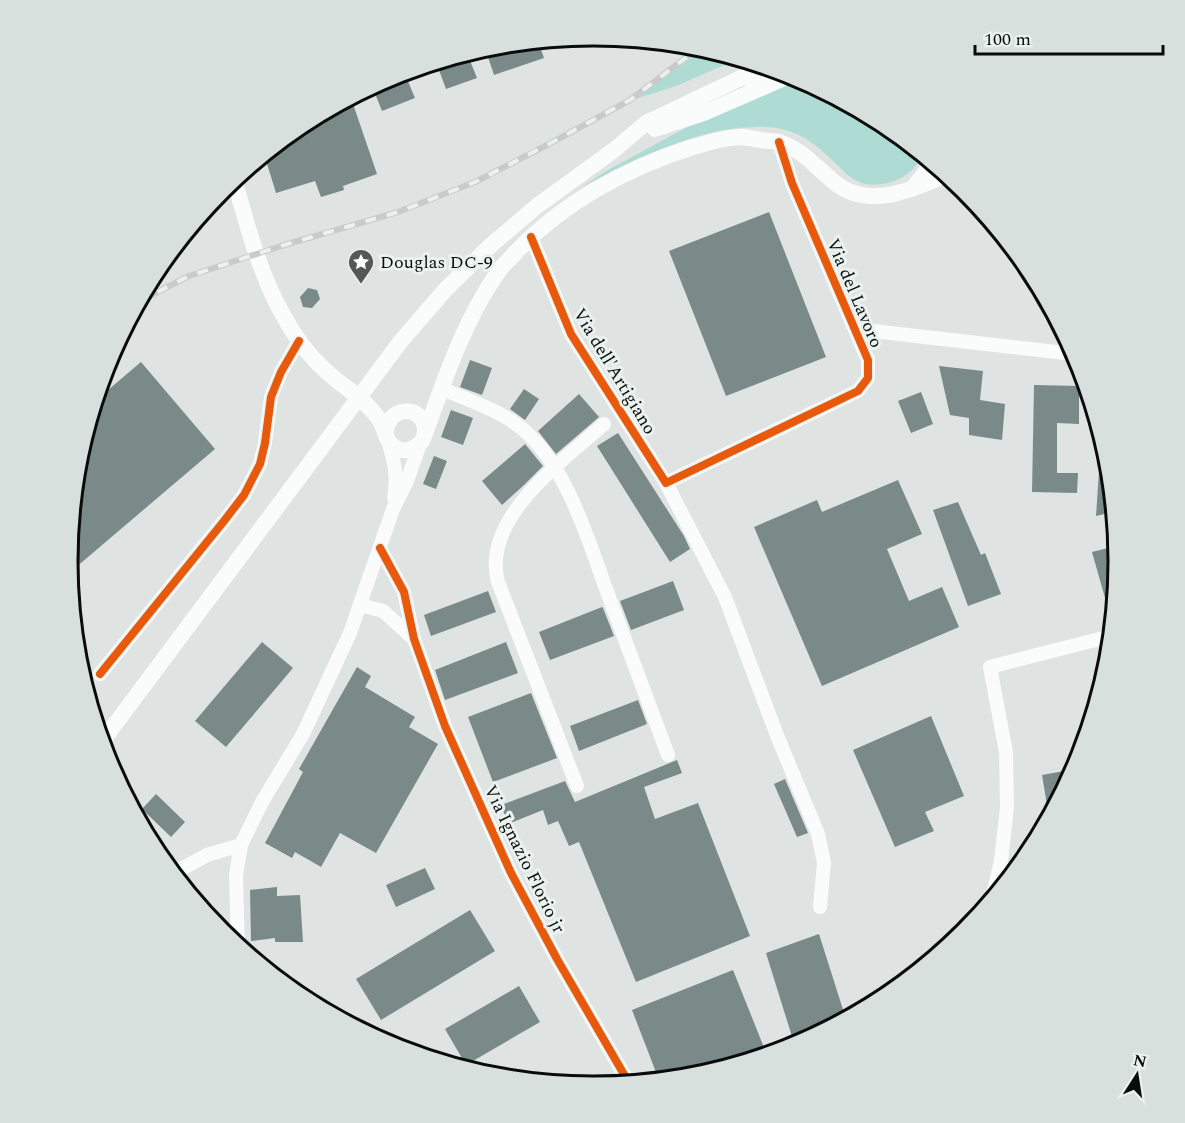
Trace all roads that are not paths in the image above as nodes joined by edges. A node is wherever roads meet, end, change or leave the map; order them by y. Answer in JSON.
{"nodes":[{"id":1,"x":753,"y":72,"type":"edge"},
{"id":2,"x":765,"y":77,"type":"edge"},
{"id":3,"x":777,"y":81,"type":"edge"},
{"id":4,"x":654,"y":129,"type":"junction"},
{"id":5,"x":779,"y":142,"type":"junction"},
{"id":6,"x":614,"y":150,"type":"junction"},
{"id":7,"x":927,"y":170,"type":"edge"},
{"id":8,"x":938,"y":179,"type":"edge"},
{"id":9,"x":237,"y":189,"type":"edge"},
{"id":10,"x":912,"y":190,"type":"junction"},
{"id":11,"x":531,"y":237,"type":"junction"},
{"id":12,"x":855,"y":330,"type":"junction"},
{"id":13,"x":299,"y":341,"type":"junction"},
{"id":14,"x":1063,"y":353,"type":"edge"},
{"id":15,"x":441,"y":388,"type":"junction"},
{"id":16,"x":365,"y":403,"type":"junction"},
{"id":17,"x":404,"y":412,"type":"junction"},
{"id":18,"x":604,"y":424,"type":"dead end"},
{"id":19,"x":387,"y":437,"type":"junction"},
{"id":20,"x":422,"y":439,"type":"junction"},
{"id":21,"x":555,"y":468,"type":"junction"},
{"id":22,"x":666,"y":483,"type":"junction"},
{"id":23,"x":393,"y":509,"type":"junction"},
{"id":24,"x":380,"y":548,"type":"junction"},
{"id":25,"x":360,"y":605,"type":"junction"},
{"id":26,"x":1102,"y":638,"type":"edge"},
{"id":27,"x":414,"y":639,"type":"junction"},
{"id":28,"x":100,"y":674,"type":"dead end"},
{"id":29,"x":108,"y":734,"type":"edge"},
{"id":30,"x":668,"y":755,"type":"dead end"},
{"id":31,"x":577,"y":786,"type":"dead end"},
{"id":32,"x":241,"y":845,"type":"junction"},
{"id":33,"x":180,"y":870,"type":"edge"},
{"id":34,"x":996,"y":881,"type":"edge"},
{"id":35,"x":820,"y":907,"type":"dead end"},
{"id":36,"x":238,"y":935,"type":"edge"},
{"id":37,"x":624,"y":1075,"type":"edge"}],
"edges":[{"from":1,"to":6,"type":"main road"},
{"from":2,"to":4,"type":"main road"},
{"from":3,"to":4,"type":"main road"},
{"from":4,"to":6,"type":"main road"},
{"from":5,"to":10,"type":"main road"},
{"from":5,"to":11,"type":"main road"},
{"from":5,"to":12,"type":"street","name":"Via del Lavoro"},
{"from":6,"to":29,"type":"main road"},
{"from":7,"to":10,"type":"main road"},
{"from":8,"to":10,"type":"main road"},
{"from":9,"to":13,"type":"main road"},
{"from":11,"to":15,"type":"main road"},
{"from":11,"to":22,"type":"street","name":"Via dell'Artigiano"},
{"from":12,"to":14,"type":"street"},
{"from":12,"to":22,"type":"street","name":"Via del Lavoro"},
{"from":13,"to":16,"type":"main road"},
{"from":13,"to":28,"type":"street"},
{"from":15,"to":17,"type":"main road"},
{"from":15,"to":20,"type":"main road"},
{"from":15,"to":21,"type":"street"},
{"from":16,"to":17,"type":"main road"},
{"from":16,"to":19,"type":"main road"},
{"from":17,"to":19,"type":"main road"},
{"from":17,"to":20,"type":"main road"},
{"from":18,"to":21,"type":"street"},
{"from":19,"to":20,"type":"main road"},
{"from":19,"to":23,"type":"street"},
{"from":20,"to":23,"type":"street"},
{"from":21,"to":30,"type":"street"},
{"from":21,"to":31,"type":"street"},
{"from":22,"to":35,"type":"street","name":"Via dell'Artigiano"},
{"from":23,"to":24,"type":"street"},
{"from":24,"to":25,"type":"street"},
{"from":24,"to":27,"type":"street","name":"Via Ignazio Florio jr"},
{"from":25,"to":27,"type":"street"},
{"from":25,"to":32,"type":"street"},
{"from":26,"to":34,"type":"street"},
{"from":27,"to":37,"type":"street","name":"Via Ignazio Florio jr"},
{"from":32,"to":33,"type":"street"},
{"from":32,"to":36,"type":"street"}]}
